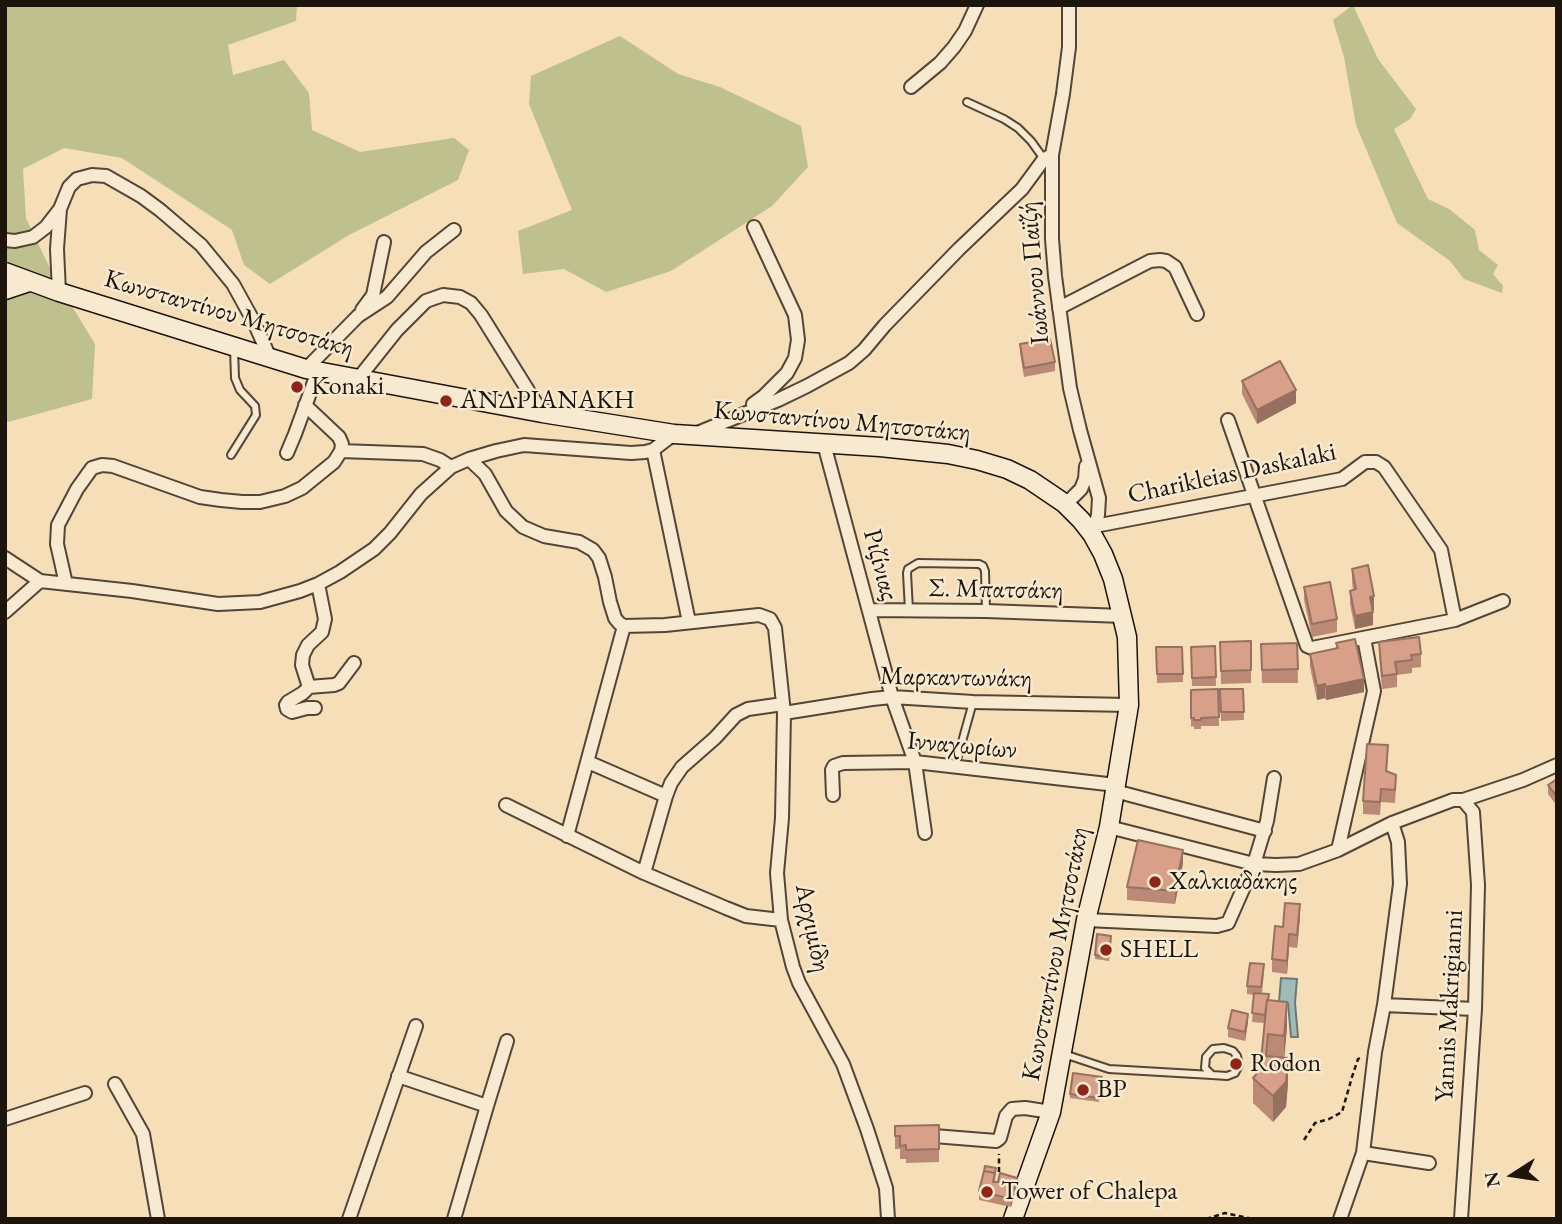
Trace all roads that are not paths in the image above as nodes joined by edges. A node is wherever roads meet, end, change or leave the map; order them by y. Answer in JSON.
{"nodes":[{"id":1,"x":977,"y":5,"type":"edge"},
{"id":2,"x":1069,"y":5,"type":"edge"},
{"id":3,"x":911,"y":87,"type":"dead end"},
{"id":4,"x":967,"y":102,"type":"dead end"},
{"id":5,"x":1048,"y":157,"type":"junction"},
{"id":6,"x":60,"y":209,"type":"junction"},
{"id":7,"x":754,"y":227,"type":"dead end"},
{"id":8,"x":454,"y":230,"type":"dead end"},
{"id":9,"x":5,"y":240,"type":"edge"},
{"id":10,"x":384,"y":243,"type":"dead end"},
{"id":11,"x":5,"y":272,"type":"edge"},
{"id":12,"x":29,"y":282,"type":"junction"},
{"id":13,"x":5,"y":290,"type":"edge"},
{"id":14,"x":59,"y":292,"type":"junction"},
{"id":15,"x":1059,"y":309,"type":"junction"},
{"id":16,"x":1197,"y":314,"type":"dead end"},
{"id":17,"x":358,"y":316,"type":"junction"},
{"id":18,"x":234,"y":346,"type":"junction"},
{"id":19,"x":269,"y":356,"type":"junction"},
{"id":20,"x":312,"y":370,"type":"junction"},
{"id":21,"x":358,"y":379,"type":"junction"},
{"id":22,"x":305,"y":405,"type":"junction"},
{"id":23,"x":542,"y":413,"type":"junction"},
{"id":24,"x":732,"y":417,"type":"junction"},
{"id":25,"x":1228,"y":421,"type":"dead end"},
{"id":26,"x":683,"y":435,"type":"junction"},
{"id":27,"x":824,"y":444,"type":"junction"},
{"id":28,"x":653,"y":450,"type":"junction"},
{"id":29,"x":341,"y":451,"type":"junction"},
{"id":30,"x":287,"y":453,"type":"dead end"},
{"id":31,"x":231,"y":455,"type":"dead end"},
{"id":32,"x":1087,"y":458,"type":"junction"},
{"id":33,"x":469,"y":459,"type":"junction"},
{"id":34,"x":451,"y":467,"type":"junction"},
{"id":35,"x":1081,"y":489,"type":"junction"},
{"id":36,"x":1098,"y":492,"type":"junction"},
{"id":37,"x":1254,"y":496,"type":"junction"},
{"id":38,"x":1064,"y":503,"type":"junction"},
{"id":39,"x":1093,"y":530,"type":"junction"},
{"id":40,"x":5,"y":558,"type":"edge"},
{"id":41,"x":40,"y":581,"type":"junction"},
{"id":42,"x":66,"y":584,"type":"junction"},
{"id":43,"x":317,"y":584,"type":"junction"},
{"id":44,"x":1503,"y":601,"type":"dead end"},
{"id":45,"x":869,"y":610,"type":"junction"},
{"id":46,"x":909,"y":610,"type":"junction"},
{"id":47,"x":986,"y":611,"type":"junction"},
{"id":48,"x":5,"y":612,"type":"edge"},
{"id":49,"x":1123,"y":616,"type":"junction"},
{"id":50,"x":1455,"y":620,"type":"junction"},
{"id":51,"x":690,"y":622,"type":"junction"},
{"id":52,"x":624,"y":625,"type":"junction"},
{"id":53,"x":1364,"y":638,"type":"junction"},
{"id":54,"x":354,"y":663,"type":"dead end"},
{"id":55,"x":309,"y":687,"type":"junction"},
{"id":56,"x":892,"y":697,"type":"junction"},
{"id":57,"x":973,"y":702,"type":"junction"},
{"id":58,"x":1129,"y":705,"type":"junction"},
{"id":59,"x":315,"y":708,"type":"dead end"},
{"id":60,"x":783,"y":708,"type":"junction"},
{"id":61,"x":588,"y":762,"type":"junction"},
{"id":62,"x":915,"y":762,"type":"junction"},
{"id":63,"x":1557,"y":765,"type":"edge"},
{"id":64,"x":956,"y":767,"type":"junction"},
{"id":65,"x":1273,"y":778,"type":"dead end"},
{"id":66,"x":1115,"y":788,"type":"junction"},
{"id":67,"x":833,"y":795,"type":"dead end"},
{"id":68,"x":666,"y":796,"type":"junction"},
{"id":69,"x":1463,"y":800,"type":"junction"},
{"id":70,"x":506,"y":805,"type":"dead end"},
{"id":71,"x":1392,"y":823,"type":"junction"},
{"id":72,"x":1109,"y":827,"type":"junction"},
{"id":73,"x":1265,"y":831,"type":"junction"},
{"id":74,"x":925,"y":833,"type":"dead end"},
{"id":75,"x":567,"y":836,"type":"junction"},
{"id":76,"x":1338,"y":850,"type":"junction"},
{"id":77,"x":1254,"y":864,"type":"junction"},
{"id":78,"x":644,"y":873,"type":"junction"},
{"id":79,"x":781,"y":920,"type":"junction"},
{"id":80,"x":1086,"y":920,"type":"junction"},
{"id":81,"x":1384,"y":1005,"type":"junction"},
{"id":82,"x":1475,"y":1009,"type":"junction"},
{"id":83,"x":416,"y":1026,"type":"dead end"},
{"id":84,"x":507,"y":1041,"type":"dead end"},
{"id":85,"x":1062,"y":1053,"type":"junction"},
{"id":86,"x":1212,"y":1075,"type":"junction"},
{"id":87,"x":398,"y":1076,"type":"junction"},
{"id":88,"x":115,"y":1084,"type":"dead end"},
{"id":89,"x":85,"y":1093,"type":"dead end"},
{"id":90,"x":487,"y":1106,"type":"junction"},
{"id":91,"x":1051,"y":1112,"type":"junction"},
{"id":92,"x":5,"y":1119,"type":"edge"},
{"id":93,"x":934,"y":1136,"type":"edge"},
{"id":94,"x":1363,"y":1153,"type":"junction"},
{"id":95,"x":1429,"y":1163,"type":"dead end"},
{"id":96,"x":158,"y":1219,"type":"edge"},
{"id":97,"x":349,"y":1219,"type":"edge"},
{"id":98,"x":454,"y":1219,"type":"edge"},
{"id":99,"x":888,"y":1219,"type":"edge"},
{"id":100,"x":1013,"y":1219,"type":"edge"},
{"id":101,"x":1340,"y":1219,"type":"edge"},
{"id":102,"x":1461,"y":1219,"type":"edge"}],
"edges":[{"from":1,"to":3,"type":"street"},
{"from":2,"to":5,"type":"street","name":"Ιωάννου Παϊζή"},
{"from":4,"to":5,"type":"lane"},
{"from":5,"to":15,"type":"street","name":"Ιωάννου Παϊζή"},
{"from":5,"to":24,"type":"street"},
{"from":6,"to":9,"type":"street"},
{"from":6,"to":14,"type":"street"},
{"from":6,"to":19,"type":"street"},
{"from":7,"to":24,"type":"street"},
{"from":8,"to":17,"type":"street"},
{"from":10,"to":17,"type":"street"},
{"from":11,"to":12,"type":"main road","name":"Κωνσταντίνου Μητσοτάκη"},
{"from":12,"to":13,"type":"main road"},
{"from":12,"to":14,"type":"main road","name":"Κωνσταντίνου Μητσοτάκη"},
{"from":14,"to":18,"type":"main road","name":"Κωνσταντίνου Μητσοτάκη"},
{"from":15,"to":16,"type":"street"},
{"from":15,"to":32,"type":"street","name":"Ιωάννου Παϊζή"},
{"from":17,"to":20,"type":"street"},
{"from":18,"to":19,"type":"main road","name":"Κωνσταντίνου Μητσοτάκη"},
{"from":18,"to":31,"type":"lane"},
{"from":19,"to":20,"type":"main road","name":"Κωνσταντίνου Μητσοτάκη"},
{"from":20,"to":21,"type":"main road","name":"Κωνσταντίνου Μητσοτάκη"},
{"from":20,"to":22,"type":"street"},
{"from":21,"to":23,"type":"main road","name":"Κωνσταντίνου Μητσοτάκη"},
{"from":21,"to":23,"type":"street"},
{"from":22,"to":29,"type":"street"},
{"from":22,"to":30,"type":"street"},
{"from":23,"to":26,"type":"main road","name":"Κωνσταντίνου Μητσοτάκη"},
{"from":24,"to":26,"type":"street"},
{"from":25,"to":37,"type":"street"},
{"from":26,"to":27,"type":"main road","name":"Κωνσταντίνου Μητσοτάκη"},
{"from":26,"to":28,"type":"street"},
{"from":27,"to":38,"type":"main road","name":"Κωνσταντίνου Μητσοτάκη"},
{"from":27,"to":45,"type":"street","name":"Ριζίνιας"},
{"from":28,"to":33,"type":"street"},
{"from":28,"to":51,"type":"street"},
{"from":29,"to":34,"type":"street"},
{"from":29,"to":42,"type":"street"},
{"from":32,"to":35,"type":"street"},
{"from":32,"to":36,"type":"street","name":"Ιωάννου Παϊζή"},
{"from":33,"to":34,"type":"street"},
{"from":33,"to":52,"type":"street"},
{"from":34,"to":43,"type":"street"},
{"from":35,"to":36,"type":"street"},
{"from":35,"to":38,"type":"street"},
{"from":36,"to":39,"type":"street","name":"Ιωάννου Παϊζή"},
{"from":37,"to":39,"type":"street","name":"Charikleias Daskalaki"},
{"from":37,"to":50,"type":"street","name":"Charikleias Daskalaki"},
{"from":37,"to":53,"type":"street"},
{"from":38,"to":39,"type":"main road","name":"Κωνσταντίνου Μητσοτάκη"},
{"from":39,"to":49,"type":"main road","name":"Κωνσταντίνου Μητσοτάκη"},
{"from":40,"to":41,"type":"street"},
{"from":41,"to":42,"type":"street"},
{"from":41,"to":48,"type":"street"},
{"from":42,"to":43,"type":"street"},
{"from":43,"to":55,"type":"street"},
{"from":44,"to":50,"type":"street"},
{"from":45,"to":46,"type":"street","name":"Σ. Μπατσάκη"},
{"from":45,"to":56,"type":"street","name":"Ριζίνιας"},
{"from":46,"to":47,"type":"street","name":"Σ. Μπατσάκη"},
{"from":46,"to":47,"type":"lane"},
{"from":47,"to":49,"type":"street","name":"Σ. Μπατσάκη"},
{"from":49,"to":58,"type":"main road","name":"Κωνσταντίνου Μητσοτάκη"},
{"from":50,"to":53,"type":"street"},
{"from":51,"to":52,"type":"street"},
{"from":51,"to":60,"type":"street","name":"Αρχιμίδη"},
{"from":52,"to":61,"type":"street"},
{"from":53,"to":76,"type":"street"},
{"from":54,"to":55,"type":"street"},
{"from":55,"to":59,"type":"street"},
{"from":56,"to":57,"type":"street","name":"Μαρκαντωνάκη"},
{"from":56,"to":60,"type":"street","name":"Μαρκαντωνάκη"},
{"from":56,"to":62,"type":"street","name":"Ριζίνιας"},
{"from":57,"to":58,"type":"street","name":"Μαρκαντωνάκη"},
{"from":57,"to":64,"type":"lane"},
{"from":58,"to":66,"type":"main road","name":"Κωνσταντίνου Μητσοτάκη"},
{"from":60,"to":68,"type":"street","name":"Μαρκαντωνάκη"},
{"from":60,"to":79,"type":"street","name":"Αρχιμίδη"},
{"from":61,"to":68,"type":"street"},
{"from":61,"to":75,"type":"street"},
{"from":62,"to":64,"type":"street","name":"Ινναχωρίων"},
{"from":62,"to":67,"type":"street","name":"Ινναχωρίων"},
{"from":62,"to":74,"type":"street","name":"Ριζίνιας"},
{"from":63,"to":69,"type":"street"},
{"from":64,"to":66,"type":"street","name":"Ινναχωρίων"},
{"from":65,"to":73,"type":"street"},
{"from":66,"to":72,"type":"main road","name":"Κωνσταντίνου Μητσοτάκη"},
{"from":66,"to":73,"type":"street","name":"Ινναχωρίων"},
{"from":68,"to":78,"type":"street","name":"Μαρκαντωνάκη"},
{"from":69,"to":71,"type":"street"},
{"from":69,"to":82,"type":"street","name":"Yannis Makrigianni"},
{"from":70,"to":75,"type":"street"},
{"from":71,"to":76,"type":"street"},
{"from":71,"to":81,"type":"street"},
{"from":72,"to":77,"type":"street"},
{"from":72,"to":80,"type":"main road","name":"Κωνσταντίνου Μητσοτάκη"},
{"from":73,"to":77,"type":"street"},
{"from":75,"to":78,"type":"street"},
{"from":76,"to":77,"type":"street"},
{"from":77,"to":80,"type":"street"},
{"from":78,"to":79,"type":"street"},
{"from":79,"to":99,"type":"street","name":"Αρχιμίδη"},
{"from":80,"to":85,"type":"main road","name":"Κωνσταντίνου Μητσοτάκη"},
{"from":81,"to":82,"type":"street"},
{"from":81,"to":94,"type":"street"},
{"from":82,"to":102,"type":"street","name":"Yannis Makrigianni"},
{"from":83,"to":87,"type":"street"},
{"from":84,"to":90,"type":"street"},
{"from":85,"to":86,"type":"lane"},
{"from":85,"to":91,"type":"main road","name":"Κωνσταντίνου Μητσοτάκη"},
{"from":86,"to":86,"type":"lane"},
{"from":87,"to":90,"type":"street"},
{"from":87,"to":97,"type":"street"},
{"from":88,"to":96,"type":"street"},
{"from":89,"to":92,"type":"street"},
{"from":90,"to":98,"type":"street"},
{"from":91,"to":93,"type":"street"},
{"from":91,"to":100,"type":"main road","name":"Κωνσταντίνου Μητσοτάκη"},
{"from":94,"to":95,"type":"street"},
{"from":94,"to":101,"type":"street"}]}
